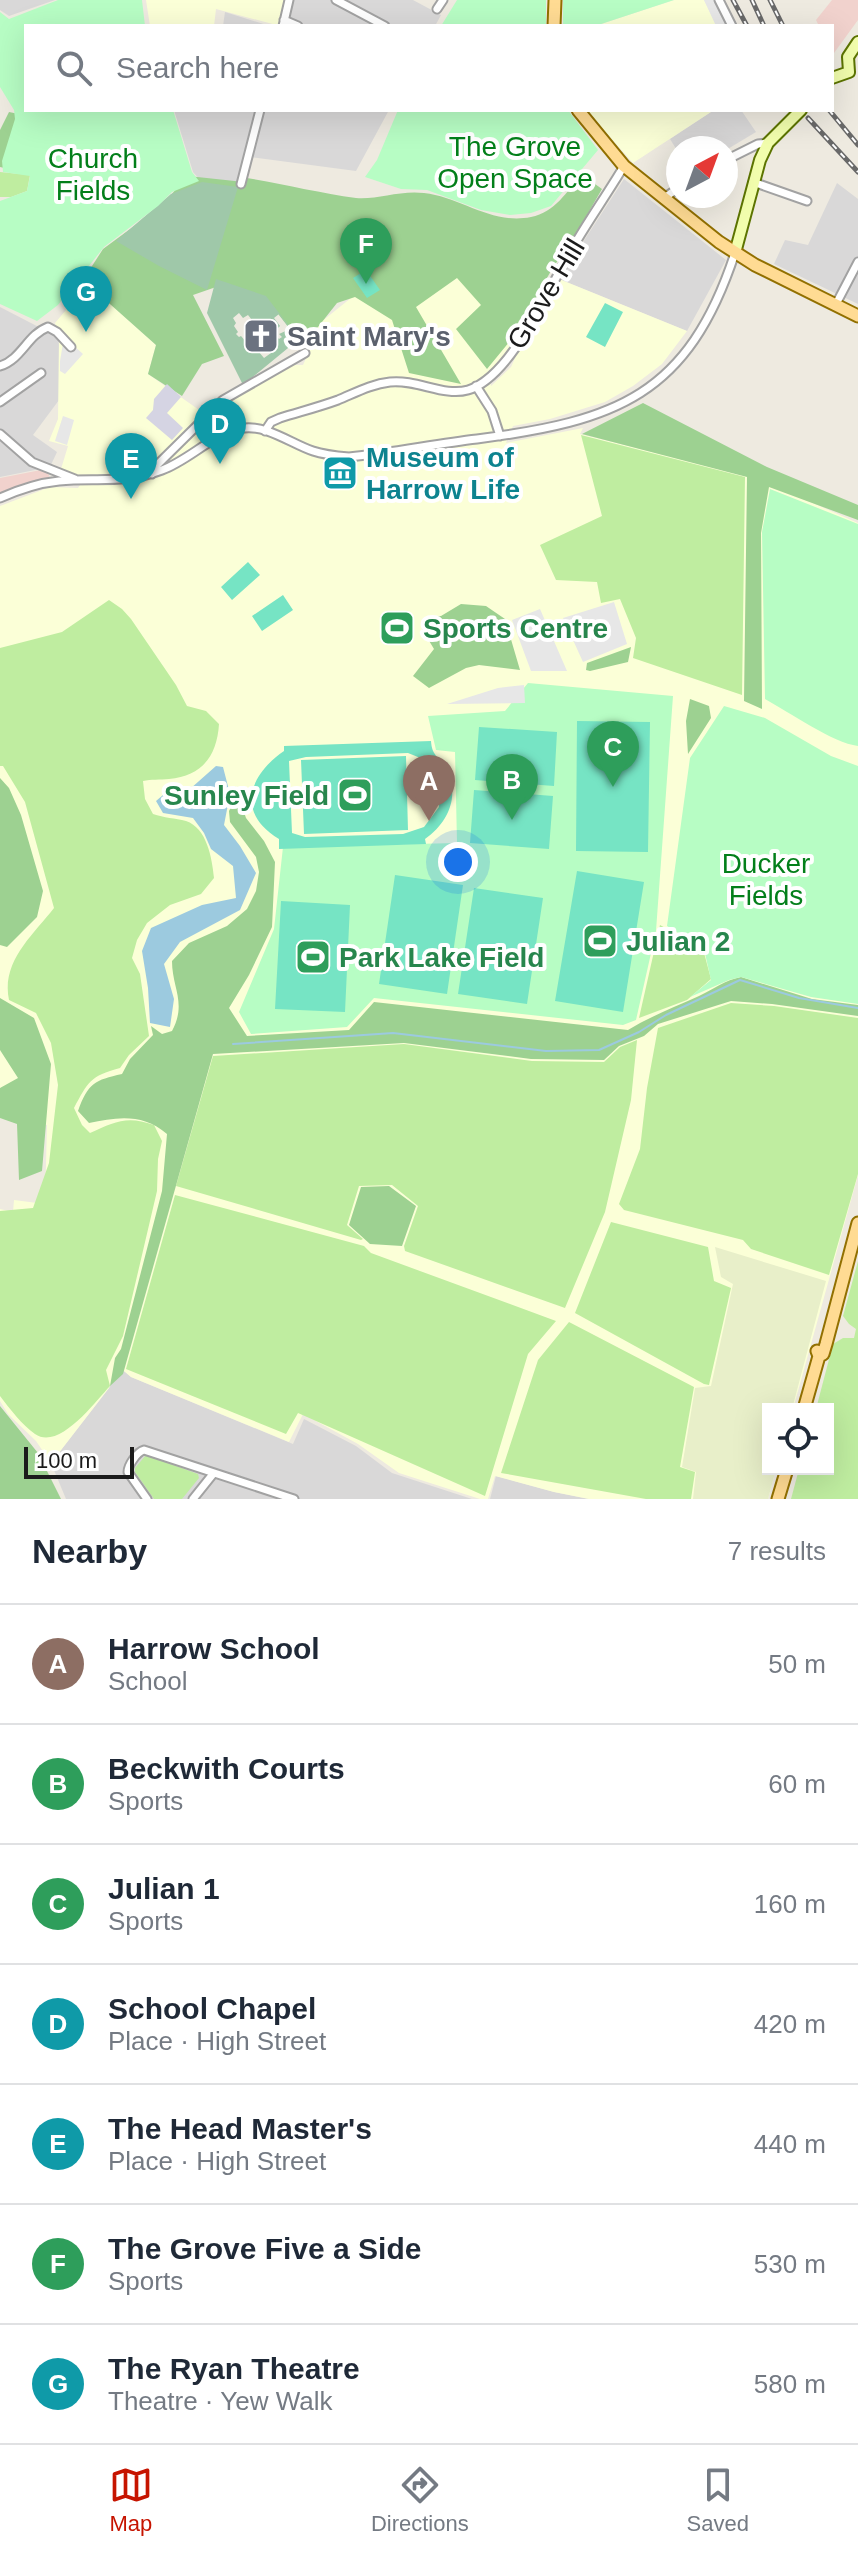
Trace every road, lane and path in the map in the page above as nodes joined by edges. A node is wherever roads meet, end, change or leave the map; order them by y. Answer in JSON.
{"nodes":[{"id":1,"x":289,"y":0,"type":"edge"},
{"id":2,"x":336,"y":0,"type":"edge"},
{"id":3,"x":443,"y":0,"type":"edge"},
{"id":4,"x":555,"y":0,"type":"edge"},
{"id":5,"x":719,"y":0,"type":"edge"},
{"id":6,"x":437,"y":9,"type":"dead end"},
{"id":7,"x":284,"y":23,"type":"edge"},
{"id":8,"x":381,"y":24,"type":"edge"},
{"id":9,"x":554,"y":24,"type":"edge"},
{"id":10,"x":731,"y":24,"type":"edge"},
{"id":11,"x":858,"y":42,"type":"edge"},
{"id":12,"x":854,"y":71,"type":"edge"},
{"id":13,"x":834,"y":77,"type":"edge"},
{"id":14,"x":259,"y":112,"type":"edge"},
{"id":15,"x":580,"y":112,"type":"edge"},
{"id":16,"x":795,"y":112,"type":"edge"},
{"id":17,"x":768,"y":143,"type":"junction"},
{"id":18,"x":738,"y":154,"type":"edge"},
{"id":19,"x":624,"y":166,"type":"junction"},
{"id":20,"x":753,"y":182,"type":"junction"},
{"id":21,"x":241,"y":184,"type":"dead end"},
{"id":22,"x":666,"y":197,"type":"edge"},
{"id":23,"x":663,"y":199,"type":"junction"},
{"id":24,"x":807,"y":201,"type":"dead end"},
{"id":25,"x":735,"y":253,"type":"junction"},
{"id":26,"x":858,"y":262,"type":"edge"},
{"id":27,"x":835,"y":306,"type":"junction"},
{"id":28,"x":858,"y":316,"type":"edge"},
{"id":29,"x":71,"y":347,"type":"dead end"},
{"id":30,"x":305,"y":353,"type":"dead end"},
{"id":31,"x":0,"y":366,"type":"edge"},
{"id":32,"x":41,"y":373,"type":"dead end"},
{"id":33,"x":476,"y":386,"type":"junction"},
{"id":34,"x":0,"y":402,"type":"edge"},
{"id":35,"x":265,"y":431,"type":"junction"},
{"id":36,"x":0,"y":434,"type":"edge"},
{"id":37,"x":500,"y":436,"type":"junction"},
{"id":38,"x":152,"y":474,"type":"junction"},
{"id":39,"x":77,"y":481,"type":"junction"},
{"id":40,"x":0,"y":498,"type":"edge"},
{"id":41,"x":858,"y":1223,"type":"edge"},
{"id":42,"x":806,"y":1403,"type":"edge"},
{"id":43,"x":213,"y":1474,"type":"junction"},
{"id":44,"x":785,"y":1475,"type":"edge"},
{"id":45,"x":147,"y":1499,"type":"edge"},
{"id":46,"x":193,"y":1499,"type":"edge"},
{"id":47,"x":294,"y":1499,"type":"edge"},
{"id":48,"x":778,"y":1499,"type":"edge"}],
"edges":[{"from":1,"to":7,"type":"street"},
{"from":2,"to":8,"type":"street"},
{"from":3,"to":6,"type":"street"},
{"from":4,"to":9,"type":"main road"},
{"from":5,"to":10,"type":"street"},
{"from":11,"to":12,"type":"main road"},
{"from":12,"to":13,"type":"main road"},
{"from":14,"to":21,"type":"street"},
{"from":15,"to":19,"type":"main road"},
{"from":16,"to":17,"type":"main road"},
{"from":17,"to":18,"type":"street"},
{"from":17,"to":20,"type":"main road"},
{"from":19,"to":23,"type":"main road"},
{"from":19,"to":33,"type":"street","name":"Grove Hill"},
{"from":20,"to":24,"type":"street"},
{"from":20,"to":25,"type":"main road"},
{"from":22,"to":23,"type":"street"},
{"from":23,"to":25,"type":"main road"},
{"from":25,"to":27,"type":"main road"},
{"from":25,"to":37,"type":"street"},
{"from":26,"to":27,"type":"street"},
{"from":27,"to":28,"type":"main road"},
{"from":29,"to":31,"type":"street"},
{"from":30,"to":38,"type":"street"},
{"from":32,"to":34,"type":"street"},
{"from":33,"to":35,"type":"street"},
{"from":33,"to":37,"type":"street"},
{"from":35,"to":37,"type":"street"},
{"from":35,"to":38,"type":"street"},
{"from":36,"to":39,"type":"street"},
{"from":38,"to":39,"type":"street"},
{"from":39,"to":40,"type":"street"},
{"from":41,"to":42,"type":"main road"},
{"from":43,"to":45,"type":"street"},
{"from":43,"to":46,"type":"street"},
{"from":43,"to":47,"type":"street"},
{"from":44,"to":48,"type":"main road"}]}
